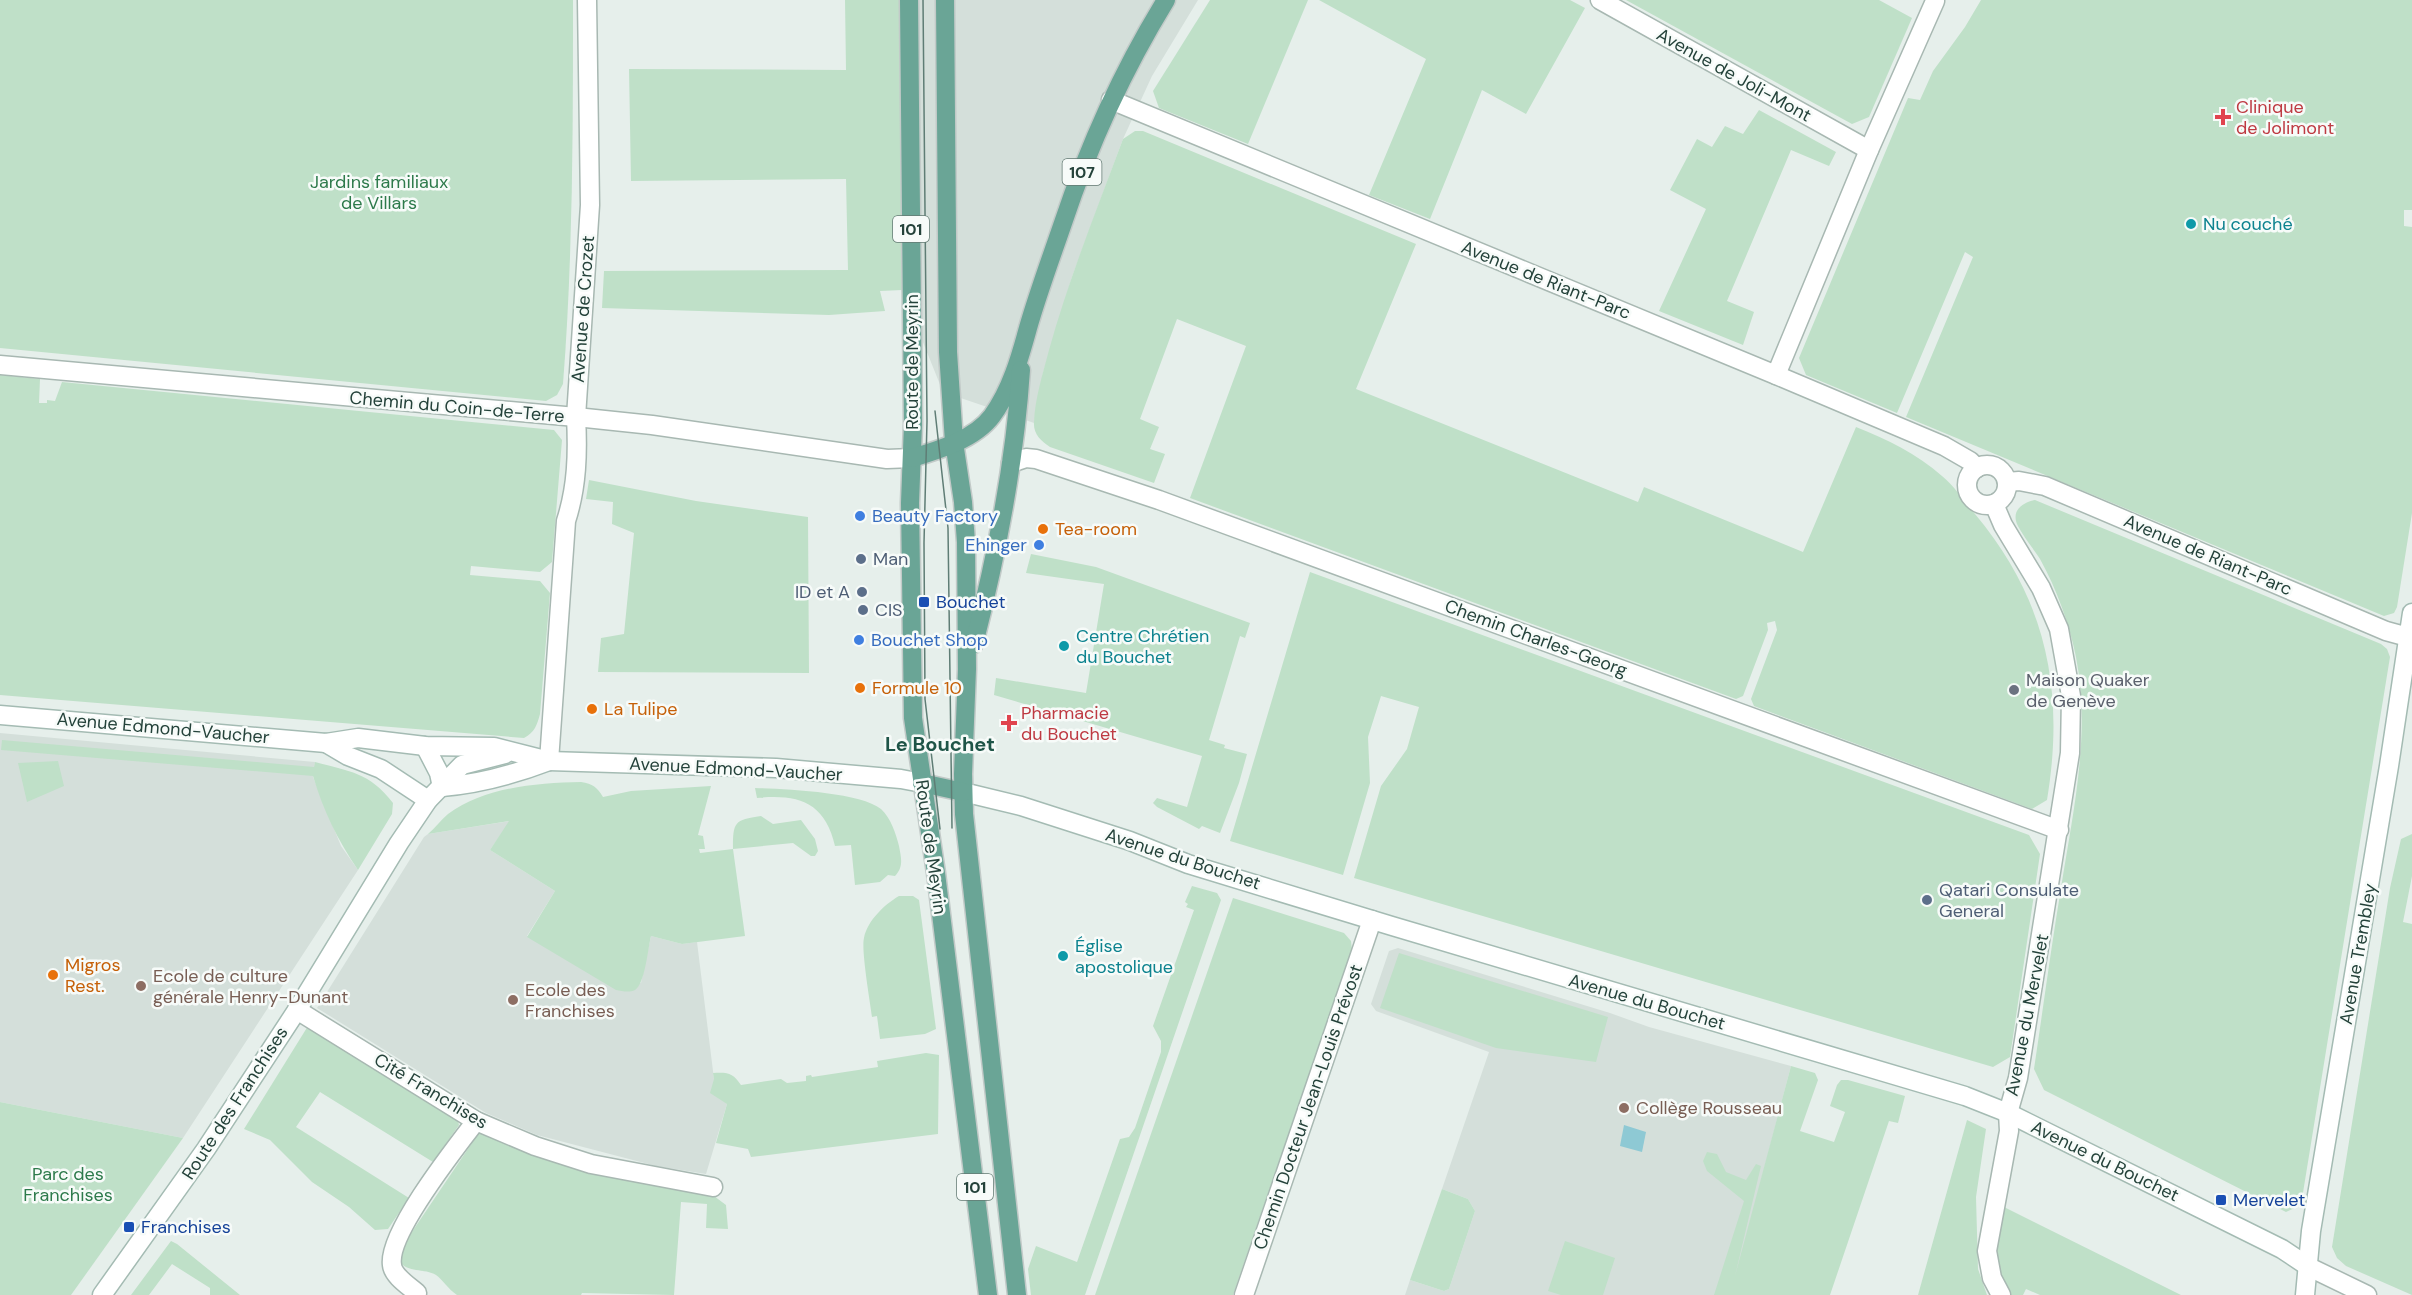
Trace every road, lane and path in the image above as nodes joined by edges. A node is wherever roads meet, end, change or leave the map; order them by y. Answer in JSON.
{"nodes":[{"id":1,"x":587,"y":0,"type":"edge"},
{"id":2,"x":909,"y":0,"type":"edge"},
{"id":3,"x":945,"y":0,"type":"edge"},
{"id":4,"x":1166,"y":0,"type":"edge"},
{"id":5,"x":1600,"y":0,"type":"edge"},
{"id":6,"x":1935,"y":1,"type":"edge"},
{"id":7,"x":1112,"y":100,"type":"junction"},
{"id":8,"x":1869,"y":150,"type":"junction"},
{"id":9,"x":1022,"y":353,"type":"junction"},
{"id":10,"x":0,"y":365,"type":"edge"},
{"id":11,"x":1776,"y":375,"type":"junction"},
{"id":12,"x":576,"y":417,"type":"junction"},
{"id":13,"x":951,"y":444,"type":"junction"},
{"id":14,"x":912,"y":458,"type":"junction"},
{"id":15,"x":1011,"y":463,"type":"junction"},
{"id":16,"x":1977,"y":468,"type":"junction"},
{"id":17,"x":2007,"y":482,"type":"junction"},
{"id":18,"x":1994,"y":504,"type":"junction"},
{"id":19,"x":2412,"y":613,"type":"edge"},
{"id":20,"x":2408,"y":637,"type":"junction"},
{"id":21,"x":967,"y":669,"type":"junction"},
{"id":22,"x":0,"y":714,"type":"edge"},
{"id":23,"x":326,"y":743,"type":"junction"},
{"id":24,"x":426,"y":746,"type":"junction"},
{"id":25,"x":516,"y":752,"type":"junction"},
{"id":26,"x":549,"y":761,"type":"junction"},
{"id":27,"x":922,"y":783,"type":"junction"},
{"id":28,"x":963,"y":792,"type":"junction"},
{"id":29,"x":435,"y":794,"type":"junction"},
{"id":30,"x":2059,"y":830,"type":"junction"},
{"id":31,"x":1372,"y":920,"type":"junction"},
{"id":32,"x":297,"y":1010,"type":"junction"},
{"id":33,"x":2008,"y":1113,"type":"junction"},
{"id":34,"x":476,"y":1121,"type":"junction"},
{"id":35,"x":713,"y":1187,"type":"dead end"},
{"id":36,"x":2309,"y":1267,"type":"junction"},
{"id":37,"x":417,"y":1293,"type":"dead end"},
{"id":38,"x":102,"y":1295,"type":"edge"},
{"id":39,"x":988,"y":1295,"type":"edge"},
{"id":40,"x":1017,"y":1295,"type":"edge"},
{"id":41,"x":1244,"y":1295,"type":"edge"},
{"id":42,"x":2001,"y":1295,"type":"edge"},
{"id":43,"x":2305,"y":1295,"type":"edge"},
{"id":44,"x":2367,"y":1295,"type":"edge"}],
"edges":[{"from":1,"to":12,"type":"street","name":"Avenue de Crozet"},
{"from":2,"to":14,"type":"main road","name":"Route de Meyrin","number":"101"},
{"from":3,"to":13,"type":"main road","name":"Route de Meyrin","number":"101"},
{"from":4,"to":7,"type":"main road","number":"107"},
{"from":5,"to":8,"type":"street","name":"Avenue de Joli-Mont"},
{"from":6,"to":8,"type":"street"},
{"from":7,"to":9,"type":"main road","number":"107"},
{"from":7,"to":11,"type":"street","name":"Avenue de Riant-Parc"},
{"from":8,"to":11,"type":"street"},
{"from":9,"to":13,"type":"main road","number":"107"},
{"from":9,"to":15,"type":"main road","number":"107"},
{"from":10,"to":12,"type":"street","name":"Chemin du Coin-de-Terre"},
{"from":11,"to":16,"type":"street","name":"Avenue de Riant-Parc"},
{"from":12,"to":14,"type":"street","name":"Chemin du Coin-de-Terre"},
{"from":12,"to":26,"type":"street","name":"Avenue de Crozet"},
{"from":13,"to":14,"type":"main road"},
{"from":13,"to":21,"type":"main road","name":"Route de Meyrin","number":"101"},
{"from":14,"to":27,"type":"main road","name":"Route de Meyrin","number":"101"},
{"from":15,"to":21,"type":"main road","number":"107"},
{"from":15,"to":30,"type":"street","name":"Chemin Charles-Georg"},
{"from":16,"to":17,"type":"street"},
{"from":16,"to":18,"type":"street"},
{"from":17,"to":18,"type":"street"},
{"from":17,"to":20,"type":"street","name":"Avenue de Riant-Parc"},
{"from":18,"to":30,"type":"street","name":"Avenue du Mervelet"},
{"from":19,"to":20,"type":"street","name":"Avenue Trembley"},
{"from":20,"to":36,"type":"street","name":"Avenue Trembley"},
{"from":21,"to":28,"type":"main road","name":"Route de Meyrin","number":"101"},
{"from":22,"to":23,"type":"street","name":"Avenue Edmond-Vaucher"},
{"from":23,"to":24,"type":"street","name":"Avenue Edmond-Vaucher"},
{"from":23,"to":29,"type":"street","name":"Avenue Edmond-Vaucher"},
{"from":24,"to":25,"type":"street","name":"Avenue Edmond-Vaucher"},
{"from":24,"to":29,"type":"street"},
{"from":25,"to":26,"type":"street","name":"Route des Franchises"},
{"from":25,"to":29,"type":"street","name":"Route des Franchises"},
{"from":26,"to":27,"type":"street","name":"Avenue Edmond-Vaucher"},
{"from":26,"to":29,"type":"street"},
{"from":27,"to":28,"type":"main road"},
{"from":27,"to":39,"type":"main road","name":"Route de Meyrin","number":"101"},
{"from":28,"to":31,"type":"street","name":"Avenue du Bouchet"},
{"from":28,"to":40,"type":"main road","name":"Route de Meyrin","number":"101"},
{"from":29,"to":32,"type":"street","name":"Route des Franchises"},
{"from":30,"to":33,"type":"street","name":"Avenue du Mervelet"},
{"from":31,"to":33,"type":"street","name":"Avenue du Bouchet"},
{"from":31,"to":41,"type":"street","name":"Chemin Docteur Jean-Louis Prévost"},
{"from":32,"to":34,"type":"street","name":"Cité Franchises"},
{"from":32,"to":38,"type":"street","name":"Route des Franchises"},
{"from":33,"to":36,"type":"street","name":"Avenue du Bouchet"},
{"from":33,"to":42,"type":"street","name":"Avenue du Mervelet"},
{"from":34,"to":35,"type":"street","name":"Cité Franchises"},
{"from":34,"to":37,"type":"street"},
{"from":36,"to":43,"type":"street","name":"Avenue Trembley"},
{"from":36,"to":44,"type":"street","name":"Avenue du Bouchet"}]}
